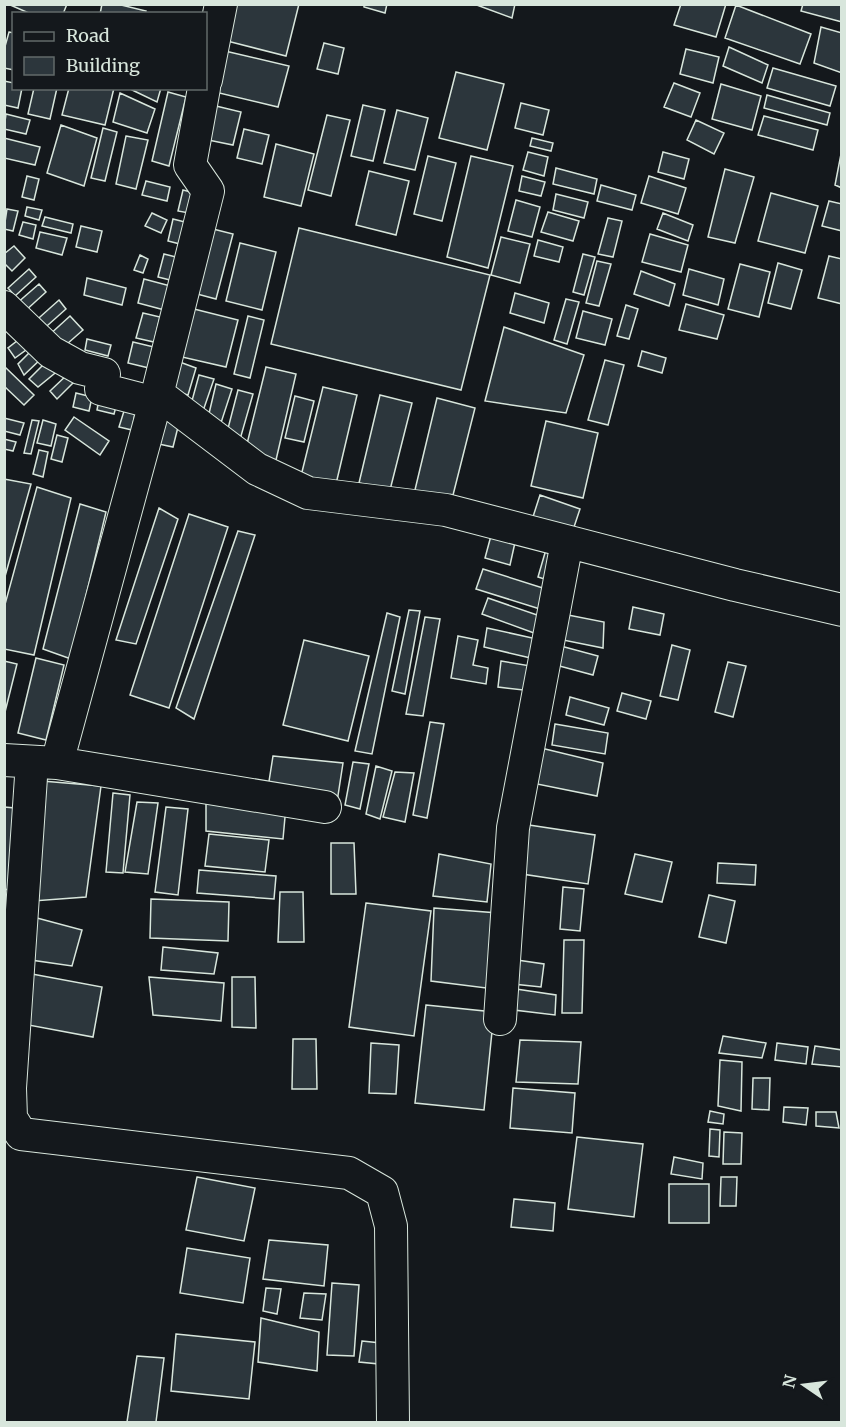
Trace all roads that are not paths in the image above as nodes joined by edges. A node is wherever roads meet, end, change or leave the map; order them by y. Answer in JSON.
{"nodes":[{"id":1,"x":221,"y":4,"type":"edge"},
{"id":2,"x":207,"y":75,"type":"edge"},
{"id":3,"x":204,"y":90,"type":"edge"},
{"id":4,"x":4,"y":307,"type":"edge"},
{"id":5,"x":157,"y":399,"type":"junction"},
{"id":6,"x":567,"y":542,"type":"junction"},
{"id":7,"x":842,"y":610,"type":"edge"},
{"id":8,"x":31,"y":762,"type":"edge"},
{"id":9,"x":326,"y":807,"type":"dead end"},
{"id":10,"x":500,"y":1019,"type":"dead end"},
{"id":11,"x":393,"y":1422,"type":"edge"}],
"edges":[{"from":1,"to":2,"type":"street"},
{"from":3,"to":5,"type":"street"},
{"from":4,"to":5,"type":"street"},
{"from":5,"to":6,"type":"street"},
{"from":5,"to":8,"type":"street"},
{"from":6,"to":7,"type":"street"},
{"from":6,"to":10,"type":"street"},
{"from":8,"to":9,"type":"street"},
{"from":8,"to":11,"type":"street"}]}
